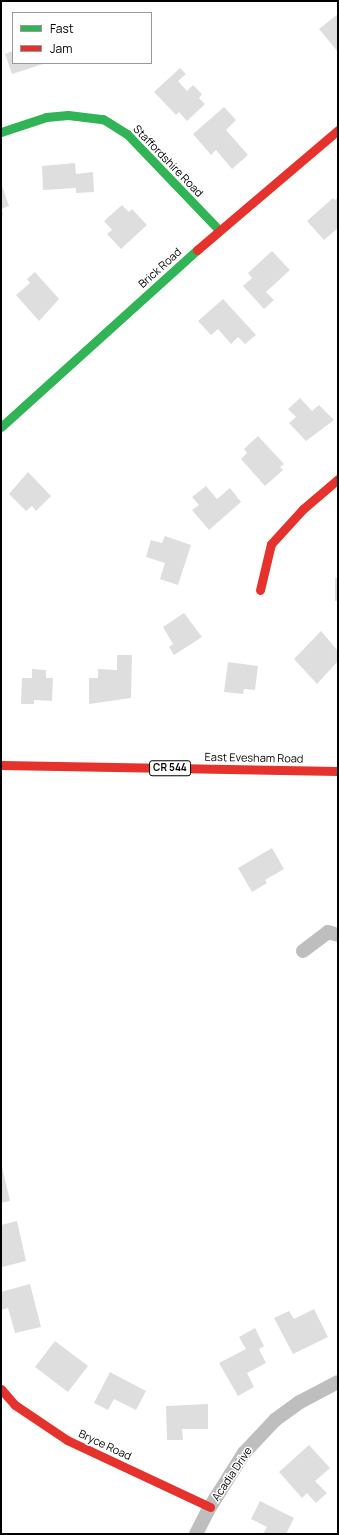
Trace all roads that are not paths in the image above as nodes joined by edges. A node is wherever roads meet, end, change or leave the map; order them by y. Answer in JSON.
{"nodes":[{"id":1,"x":338,"y":130,"type":"edge"},
{"id":2,"x":1,"y":132,"type":"edge"},
{"id":3,"x":219,"y":230,"type":"junction"},
{"id":4,"x":1,"y":427,"type":"edge"},
{"id":5,"x":338,"y":479,"type":"edge"},
{"id":6,"x":260,"y":590,"type":"dead end"},
{"id":7,"x":1,"y":765,"type":"edge"},
{"id":8,"x":338,"y":771,"type":"edge"},
{"id":9,"x":338,"y":935,"type":"edge"},
{"id":10,"x":303,"y":951,"type":"dead end"},
{"id":11,"x":338,"y":1382,"type":"edge"},
{"id":12,"x":1,"y":1389,"type":"edge"},
{"id":13,"x":210,"y":1507,"type":"junction"},
{"id":14,"x":196,"y":1534,"type":"edge"}],
"edges":[{"from":1,"to":3,"type":"street","name":"Brick Road"},
{"from":2,"to":3,"type":"street","name":"Staffordshire Road"},
{"from":3,"to":4,"type":"street","name":"Brick Road"},
{"from":5,"to":6,"type":"street"},
{"from":7,"to":8,"type":"street","name":"East Evesham Road","number":"CR 544"},
{"from":9,"to":10,"type":"street"},
{"from":11,"to":13,"type":"street","name":"Acadia Drive"},
{"from":12,"to":13,"type":"street","name":"Bryce Road"},
{"from":13,"to":14,"type":"street","name":"Acadia Drive"}]}
